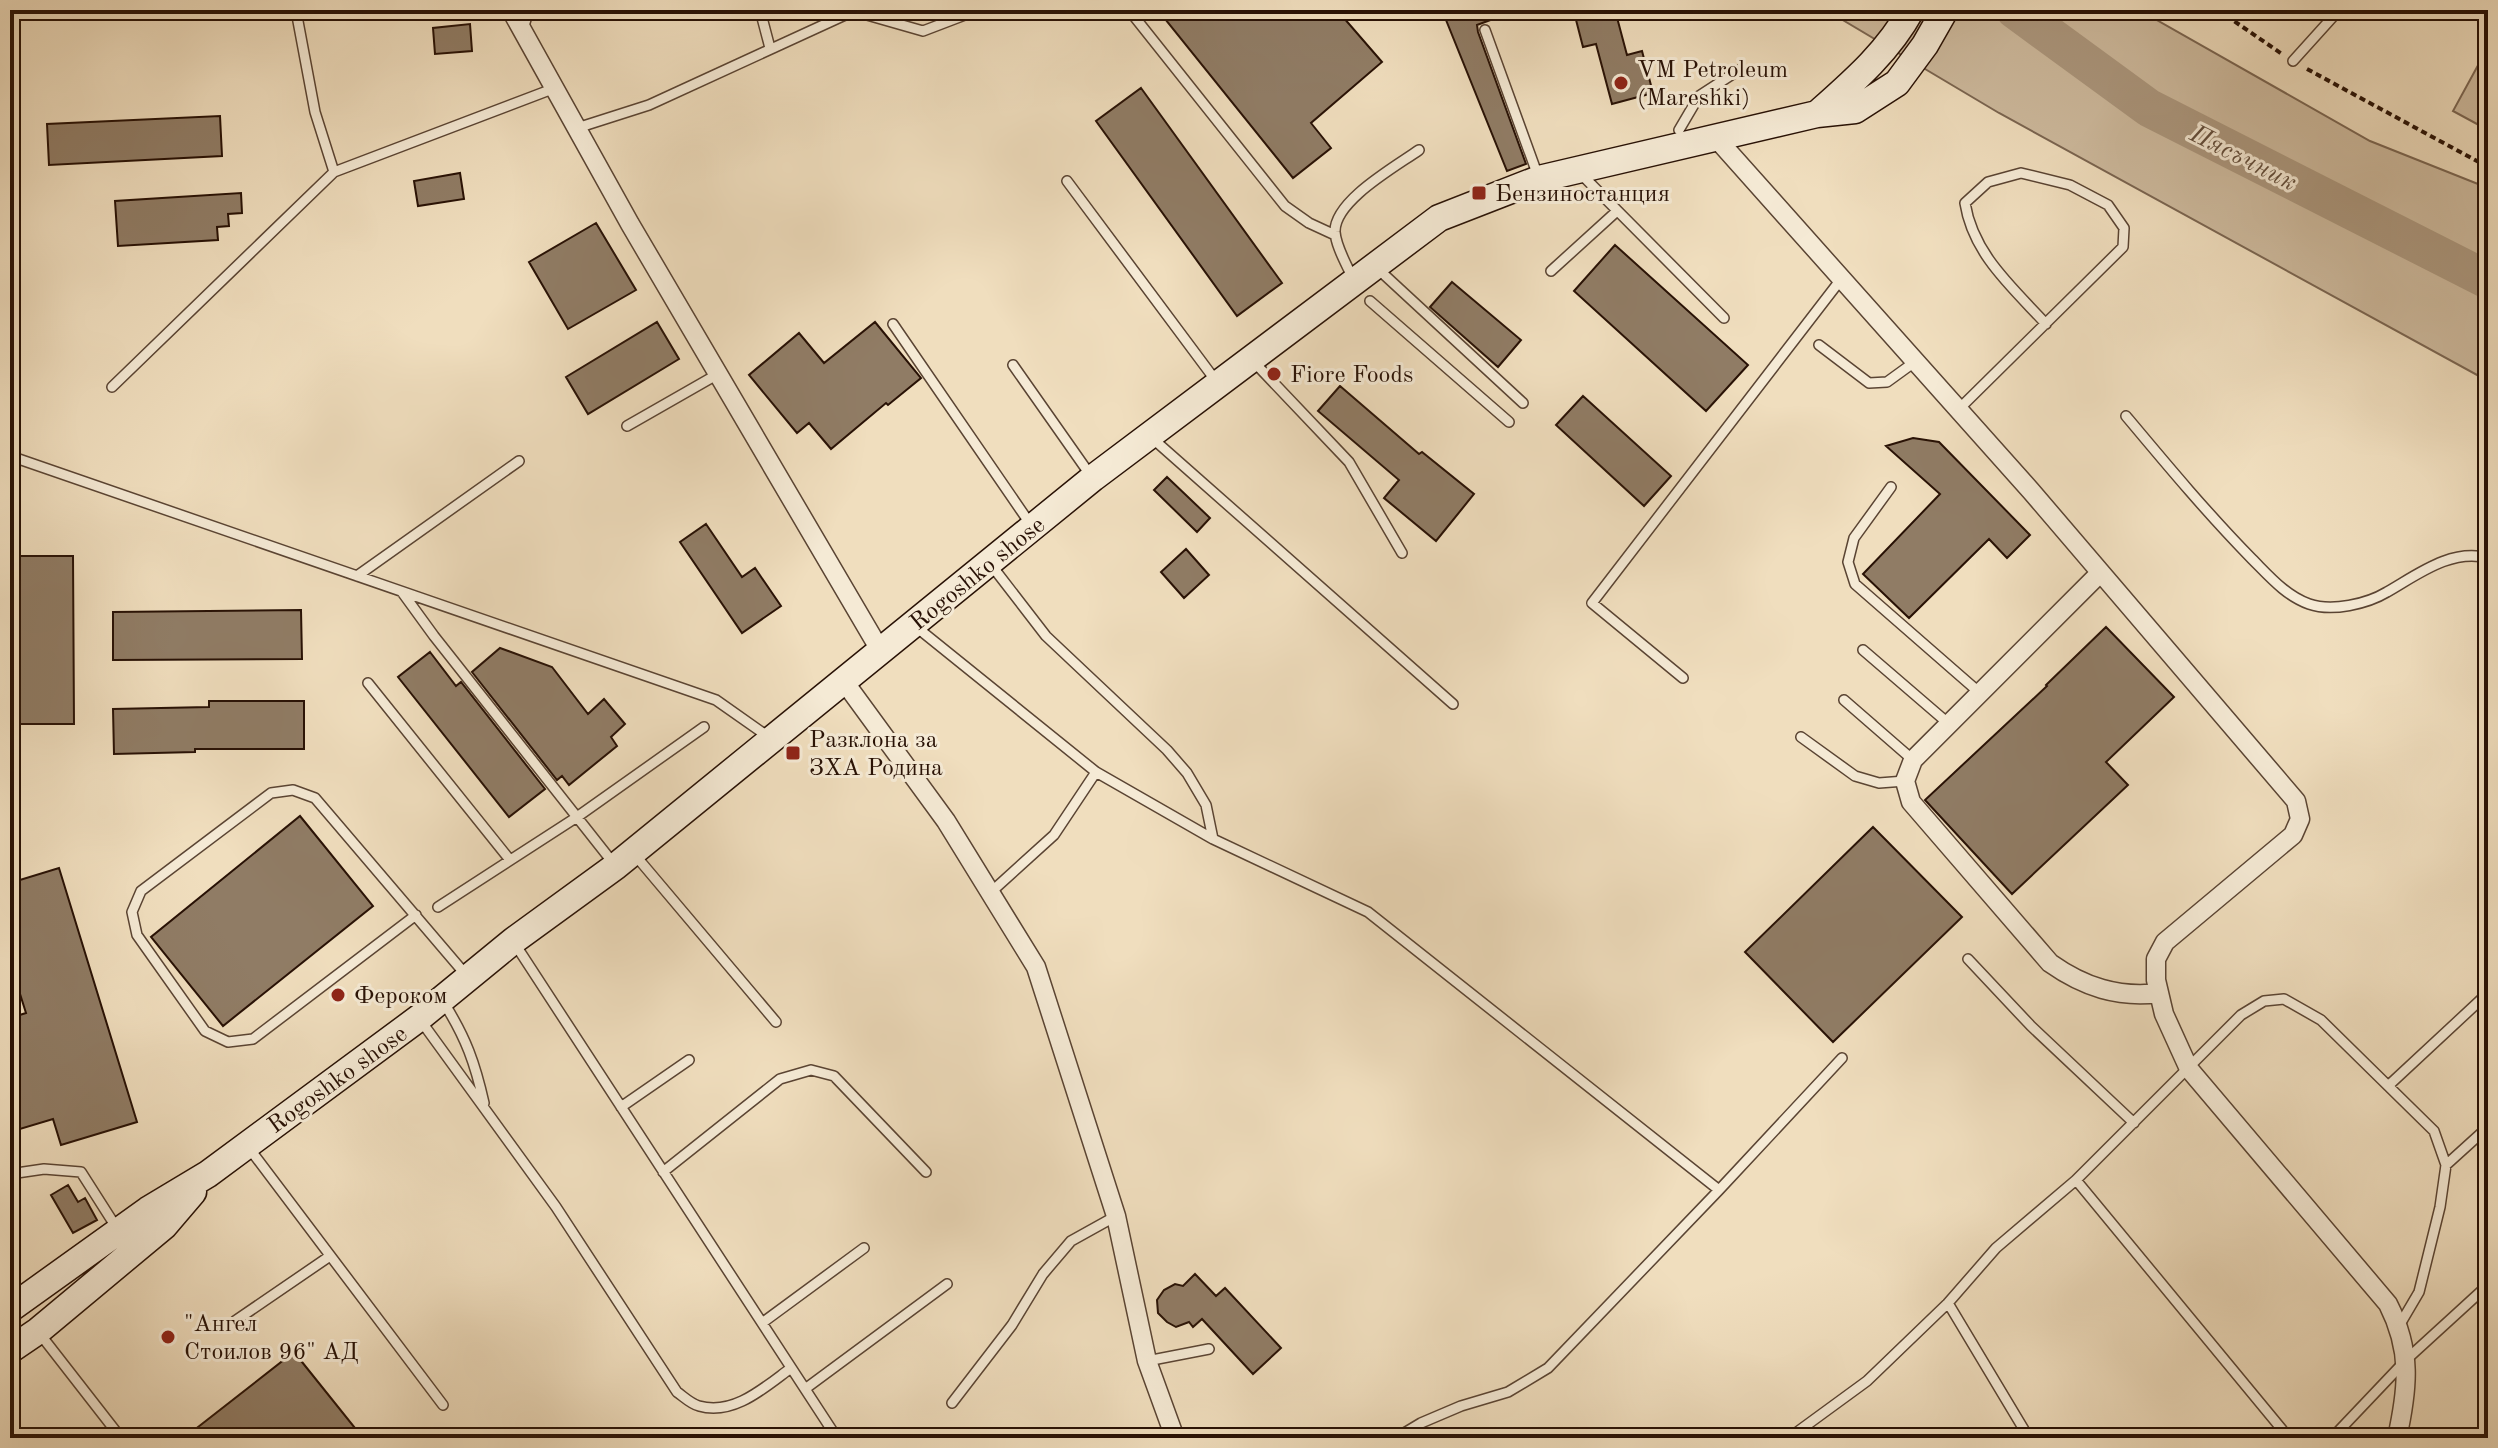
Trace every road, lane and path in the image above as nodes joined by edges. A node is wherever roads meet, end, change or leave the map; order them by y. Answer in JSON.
{"nodes":[{"id":1,"x":511,"y":10,"type":"edge"},
{"id":2,"x":529,"y":10,"type":"edge"},
{"id":3,"x":760,"y":10,"type":"edge"},
{"id":4,"x":978,"y":10,"type":"edge"},
{"id":5,"x":1129,"y":10,"type":"edge"},
{"id":6,"x":1945,"y":10,"type":"edge"},
{"id":7,"x":2218,"y":10,"type":"edge"},
{"id":8,"x":2339,"y":10,"type":"edge"},
{"id":9,"x":854,"y":11,"type":"edge"},
{"id":10,"x":297,"y":16,"type":"dead end"},
{"id":11,"x":1905,"y":21,"type":"edge"},
{"id":12,"x":523,"y":29,"type":"junction"},
{"id":13,"x":1485,"y":30,"type":"dead end"},
{"id":14,"x":770,"y":48,"type":"junction"},
{"id":15,"x":2293,"y":61,"type":"junction"},
{"id":16,"x":1739,"y":70,"type":"dead end"},
{"id":17,"x":555,"y":88,"type":"junction"},
{"id":18,"x":1817,"y":114,"type":"junction"},
{"id":19,"x":577,"y":128,"type":"junction"},
{"id":20,"x":1679,"y":130,"type":"dead end"},
{"id":21,"x":1717,"y":139,"type":"junction"},
{"id":22,"x":1419,"y":150,"type":"dead end"},
{"id":23,"x":2488,"y":167,"type":"edge"},
{"id":24,"x":1577,"y":170,"type":"junction"},
{"id":25,"x":334,"y":172,"type":"junction"},
{"id":26,"x":1539,"y":179,"type":"junction"},
{"id":27,"x":1067,"y":181,"type":"dead end"},
{"id":28,"x":1617,"y":211,"type":"junction"},
{"id":29,"x":1335,"y":235,"type":"junction"},
{"id":30,"x":1376,"y":266,"type":"junction"},
{"id":31,"x":1551,"y":271,"type":"dead end"},
{"id":32,"x":1842,"y":278,"type":"junction"},
{"id":33,"x":1362,"y":292,"type":"junction"},
{"id":34,"x":1724,"y":318,"type":"dead end"},
{"id":35,"x":893,"y":324,"type":"dead end"},
{"id":36,"x":2046,"y":324,"type":"junction"},
{"id":37,"x":1819,"y":345,"type":"dead end"},
{"id":38,"x":1251,"y":360,"type":"junction"},
{"id":39,"x":1916,"y":361,"type":"junction"},
{"id":40,"x":1013,"y":365,"type":"dead end"},
{"id":41,"x":718,"y":374,"type":"junction"},
{"id":42,"x":1218,"y":384,"type":"junction"},
{"id":43,"x":112,"y":387,"type":"dead end"},
{"id":44,"x":1523,"y":403,"type":"dead end"},
{"id":45,"x":1959,"y":409,"type":"junction"},
{"id":46,"x":2126,"y":416,"type":"dead end"},
{"id":47,"x":1509,"y":422,"type":"dead end"},
{"id":48,"x":627,"y":426,"type":"dead end"},
{"id":49,"x":1149,"y":436,"type":"junction"},
{"id":50,"x":10,"y":456,"type":"edge"},
{"id":51,"x":519,"y":461,"type":"dead end"},
{"id":52,"x":1093,"y":478,"type":"junction"},
{"id":53,"x":1891,"y":487,"type":"dead end"},
{"id":54,"x":1033,"y":528,"type":"junction"},
{"id":55,"x":1402,"y":553,"type":"dead end"},
{"id":56,"x":2488,"y":558,"type":"edge"},
{"id":57,"x":990,"y":563,"type":"junction"},
{"id":58,"x":2100,"y":573,"type":"junction"},
{"id":59,"x":357,"y":576,"type":"junction"},
{"id":60,"x":402,"y":592,"type":"junction"},
{"id":61,"x":912,"y":624,"type":"junction"},
{"id":62,"x":880,"y":650,"type":"junction"},
{"id":63,"x":1863,"y":650,"type":"dead end"},
{"id":64,"x":1683,"y":678,"type":"dead end"},
{"id":65,"x":843,"y":680,"type":"junction"},
{"id":66,"x":368,"y":683,"type":"dead end"},
{"id":67,"x":1981,"y":694,"type":"junction"},
{"id":68,"x":1844,"y":700,"type":"dead end"},
{"id":69,"x":1453,"y":704,"type":"dead end"},
{"id":70,"x":1949,"y":724,"type":"junction"},
{"id":71,"x":704,"y":727,"type":"dead end"},
{"id":72,"x":1801,"y":737,"type":"dead end"},
{"id":73,"x":771,"y":739,"type":"junction"},
{"id":74,"x":1913,"y":760,"type":"junction"},
{"id":75,"x":1096,"y":772,"type":"junction"},
{"id":76,"x":1905,"y":781,"type":"junction"},
{"id":77,"x":577,"y":817,"type":"junction"},
{"id":78,"x":1213,"y":839,"type":"junction"},
{"id":79,"x":510,"y":860,"type":"junction"},
{"id":80,"x":624,"y":860,"type":"junction"},
{"id":81,"x":990,"y":893,"type":"junction"},
{"id":82,"x":438,"y":907,"type":"dead end"},
{"id":83,"x":416,"y":915,"type":"junction"},
{"id":84,"x":513,"y":941,"type":"junction"},
{"id":85,"x":1968,"y":959,"type":"dead end"},
{"id":86,"x":469,"y":979,"type":"junction"},
{"id":87,"x":2159,"y":993,"type":"junction"},
{"id":88,"x":2488,"y":993,"type":"edge"},
{"id":89,"x":443,"y":1000,"type":"junction"},
{"id":90,"x":419,"y":1018,"type":"junction"},
{"id":91,"x":776,"y":1022,"type":"dead end"},
{"id":92,"x":1842,"y":1058,"type":"dead end"},
{"id":93,"x":689,"y":1060,"type":"dead end"},
{"id":94,"x":2189,"y":1069,"type":"junction"},
{"id":95,"x":2388,"y":1086,"type":"junction"},
{"id":96,"x":621,"y":1107,"type":"junction"},
{"id":97,"x":485,"y":1108,"type":"junction"},
{"id":98,"x":2134,"y":1123,"type":"junction"},
{"id":99,"x":2488,"y":1127,"type":"edge"},
{"id":100,"x":247,"y":1145,"type":"junction"},
{"id":101,"x":2446,"y":1165,"type":"junction"},
{"id":102,"x":663,"y":1172,"type":"junction"},
{"id":103,"x":926,"y":1172,"type":"dead end"},
{"id":104,"x":10,"y":1174,"type":"edge"},
{"id":105,"x":208,"y":1174,"type":"junction"},
{"id":106,"x":2076,"y":1180,"type":"junction"},
{"id":107,"x":1719,"y":1190,"type":"junction"},
{"id":108,"x":1116,"y":1216,"type":"junction"},
{"id":109,"x":120,"y":1232,"type":"junction"},
{"id":110,"x":864,"y":1248,"type":"dead end"},
{"id":111,"x":330,"y":1256,"type":"junction"},
{"id":112,"x":947,"y":1284,"type":"dead end"},
{"id":113,"x":2488,"y":1285,"type":"edge"},
{"id":114,"x":1948,"y":1303,"type":"junction"},
{"id":115,"x":10,"y":1309,"type":"edge"},
{"id":116,"x":235,"y":1321,"type":"dead end"},
{"id":117,"x":762,"y":1323,"type":"junction"},
{"id":118,"x":2399,"y":1326,"type":"junction"},
{"id":119,"x":38,"y":1331,"type":"junction"},
{"id":120,"x":1209,"y":1349,"type":"dead end"},
{"id":121,"x":10,"y":1350,"type":"edge"},
{"id":122,"x":2407,"y":1359,"type":"junction"},
{"id":123,"x":1147,"y":1361,"type":"junction"},
{"id":124,"x":791,"y":1368,"type":"junction"},
{"id":125,"x":805,"y":1389,"type":"junction"},
{"id":126,"x":952,"y":1403,"type":"dead end"},
{"id":127,"x":443,"y":1405,"type":"dead end"},
{"id":128,"x":121,"y":1438,"type":"edge"},
{"id":129,"x":837,"y":1438,"type":"edge"},
{"id":130,"x":1175,"y":1438,"type":"edge"},
{"id":131,"x":1396,"y":1438,"type":"edge"},
{"id":132,"x":1789,"y":1438,"type":"edge"},
{"id":133,"x":2029,"y":1438,"type":"edge"},
{"id":134,"x":2289,"y":1438,"type":"edge"},
{"id":135,"x":2332,"y":1438,"type":"edge"},
{"id":136,"x":2397,"y":1438,"type":"edge"}],
"edges":[{"from":1,"to":12,"type":"street"},
{"from":2,"to":12,"type":"lane"},
{"from":3,"to":14,"type":"lane"},
{"from":4,"to":9,"type":"lane"},
{"from":5,"to":29,"type":"lane"},
{"from":6,"to":18,"type":"main road","name":"Rogoshko shose"},
{"from":7,"to":15,"type":"path"},
{"from":8,"to":15,"type":"lane"},
{"from":9,"to":14,"type":"lane"},
{"from":10,"to":25,"type":"lane"},
{"from":11,"to":18,"type":"main road","name":"Rogoshko shose"},
{"from":12,"to":17,"type":"street"},
{"from":13,"to":26,"type":"lane"},
{"from":14,"to":19,"type":"lane"},
{"from":15,"to":23,"type":"path"},
{"from":16,"to":20,"type":"lane"},
{"from":17,"to":19,"type":"street"},
{"from":17,"to":25,"type":"lane"},
{"from":18,"to":21,"type":"main road","name":"Rogoshko shose"},
{"from":19,"to":41,"type":"street"},
{"from":21,"to":24,"type":"main road","name":"Rogoshko shose"},
{"from":21,"to":32,"type":"street"},
{"from":22,"to":29,"type":"lane"},
{"from":24,"to":26,"type":"main road","name":"Rogoshko shose"},
{"from":24,"to":28,"type":"lane"},
{"from":25,"to":43,"type":"lane"},
{"from":26,"to":30,"type":"main road","name":"Rogoshko shose"},
{"from":27,"to":42,"type":"lane"},
{"from":28,"to":31,"type":"lane"},
{"from":28,"to":34,"type":"lane"},
{"from":29,"to":33,"type":"lane"},
{"from":30,"to":33,"type":"main road","name":"Rogoshko shose"},
{"from":30,"to":44,"type":"lane"},
{"from":32,"to":39,"type":"street"},
{"from":32,"to":64,"type":"lane"},
{"from":33,"to":38,"type":"main road","name":"Rogoshko shose"},
{"from":33,"to":47,"type":"lane"},
{"from":35,"to":54,"type":"lane"},
{"from":36,"to":36,"type":"lane"},
{"from":36,"to":45,"type":"lane"},
{"from":37,"to":39,"type":"lane"},
{"from":38,"to":42,"type":"main road","name":"Rogoshko shose"},
{"from":38,"to":55,"type":"lane"},
{"from":39,"to":45,"type":"street"},
{"from":40,"to":52,"type":"lane"},
{"from":41,"to":48,"type":"lane"},
{"from":41,"to":62,"type":"street"},
{"from":42,"to":49,"type":"main road","name":"Rogoshko shose"},
{"from":45,"to":58,"type":"street"},
{"from":46,"to":56,"type":"lane"},
{"from":49,"to":52,"type":"main road","name":"Rogoshko shose"},
{"from":49,"to":69,"type":"lane"},
{"from":50,"to":59,"type":"lane"},
{"from":51,"to":59,"type":"lane"},
{"from":52,"to":54,"type":"main road","name":"Rogoshko shose"},
{"from":53,"to":67,"type":"lane"},
{"from":54,"to":57,"type":"main road","name":"Rogoshko shose"},
{"from":57,"to":61,"type":"main road","name":"Rogoshko shose"},
{"from":57,"to":78,"type":"lane"},
{"from":58,"to":67,"type":"street"},
{"from":58,"to":87,"type":"street"},
{"from":59,"to":60,"type":"lane"},
{"from":60,"to":73,"type":"lane"},
{"from":60,"to":77,"type":"lane"},
{"from":61,"to":62,"type":"main road","name":"Rogoshko shose"},
{"from":61,"to":75,"type":"lane"},
{"from":62,"to":65,"type":"main road","name":"Rogoshko shose"},
{"from":63,"to":70,"type":"lane"},
{"from":65,"to":73,"type":"main road","name":"Rogoshko shose"},
{"from":65,"to":81,"type":"street"},
{"from":66,"to":79,"type":"lane"},
{"from":67,"to":70,"type":"street"},
{"from":68,"to":74,"type":"lane"},
{"from":70,"to":74,"type":"street"},
{"from":71,"to":77,"type":"lane"},
{"from":72,"to":76,"type":"lane"},
{"from":73,"to":80,"type":"main road","name":"Rogoshko shose"},
{"from":74,"to":76,"type":"street"},
{"from":75,"to":78,"type":"lane"},
{"from":75,"to":81,"type":"lane"},
{"from":76,"to":87,"type":"street"},
{"from":77,"to":79,"type":"lane"},
{"from":77,"to":80,"type":"lane"},
{"from":78,"to":107,"type":"lane"},
{"from":79,"to":82,"type":"lane"},
{"from":80,"to":84,"type":"main road","name":"Rogoshko shose"},
{"from":80,"to":91,"type":"lane"},
{"from":81,"to":108,"type":"street"},
{"from":83,"to":83,"type":"lane"},
{"from":83,"to":86,"type":"lane"},
{"from":84,"to":86,"type":"main road","name":"Rogoshko shose"},
{"from":84,"to":96,"type":"lane"},
{"from":85,"to":98,"type":"lane"},
{"from":86,"to":89,"type":"main road","name":"Rogoshko shose"},
{"from":87,"to":94,"type":"street"},
{"from":88,"to":95,"type":"lane"},
{"from":89,"to":90,"type":"main road","name":"Rogoshko shose"},
{"from":89,"to":97,"type":"lane"},
{"from":90,"to":97,"type":"lane"},
{"from":90,"to":100,"type":"main road","name":"Rogoshko shose"},
{"from":92,"to":107,"type":"lane"},
{"from":93,"to":96,"type":"lane"},
{"from":94,"to":95,"type":"lane"},
{"from":94,"to":98,"type":"lane"},
{"from":94,"to":118,"type":"street"},
{"from":95,"to":101,"type":"lane"},
{"from":96,"to":102,"type":"lane"},
{"from":97,"to":124,"type":"lane"},
{"from":98,"to":106,"type":"lane"},
{"from":99,"to":101,"type":"lane"},
{"from":100,"to":105,"type":"main road","name":"Rogoshko shose"},
{"from":100,"to":111,"type":"lane"},
{"from":101,"to":118,"type":"lane"},
{"from":102,"to":103,"type":"lane"},
{"from":102,"to":117,"type":"lane"},
{"from":104,"to":109,"type":"lane"},
{"from":105,"to":109,"type":"main road","name":"Rogoshko shose"},
{"from":105,"to":119,"type":"main road","name":"Rogoshko shose"},
{"from":106,"to":114,"type":"lane"},
{"from":106,"to":134,"type":"lane"},
{"from":107,"to":131,"type":"lane"},
{"from":108,"to":123,"type":"street"},
{"from":108,"to":126,"type":"lane"},
{"from":109,"to":115,"type":"main road","name":"Rogoshko shose"},
{"from":110,"to":117,"type":"lane"},
{"from":111,"to":116,"type":"lane"},
{"from":111,"to":127,"type":"lane"},
{"from":112,"to":125,"type":"lane"},
{"from":113,"to":122,"type":"lane"},
{"from":114,"to":132,"type":"lane"},
{"from":114,"to":133,"type":"lane"},
{"from":117,"to":124,"type":"lane"},
{"from":118,"to":122,"type":"street"},
{"from":119,"to":121,"type":"main road","name":"Rogoshko shose"},
{"from":119,"to":128,"type":"lane"},
{"from":120,"to":123,"type":"lane"},
{"from":122,"to":135,"type":"lane"},
{"from":122,"to":136,"type":"street"},
{"from":123,"to":130,"type":"street"},
{"from":124,"to":125,"type":"lane"},
{"from":125,"to":129,"type":"lane"}]}
